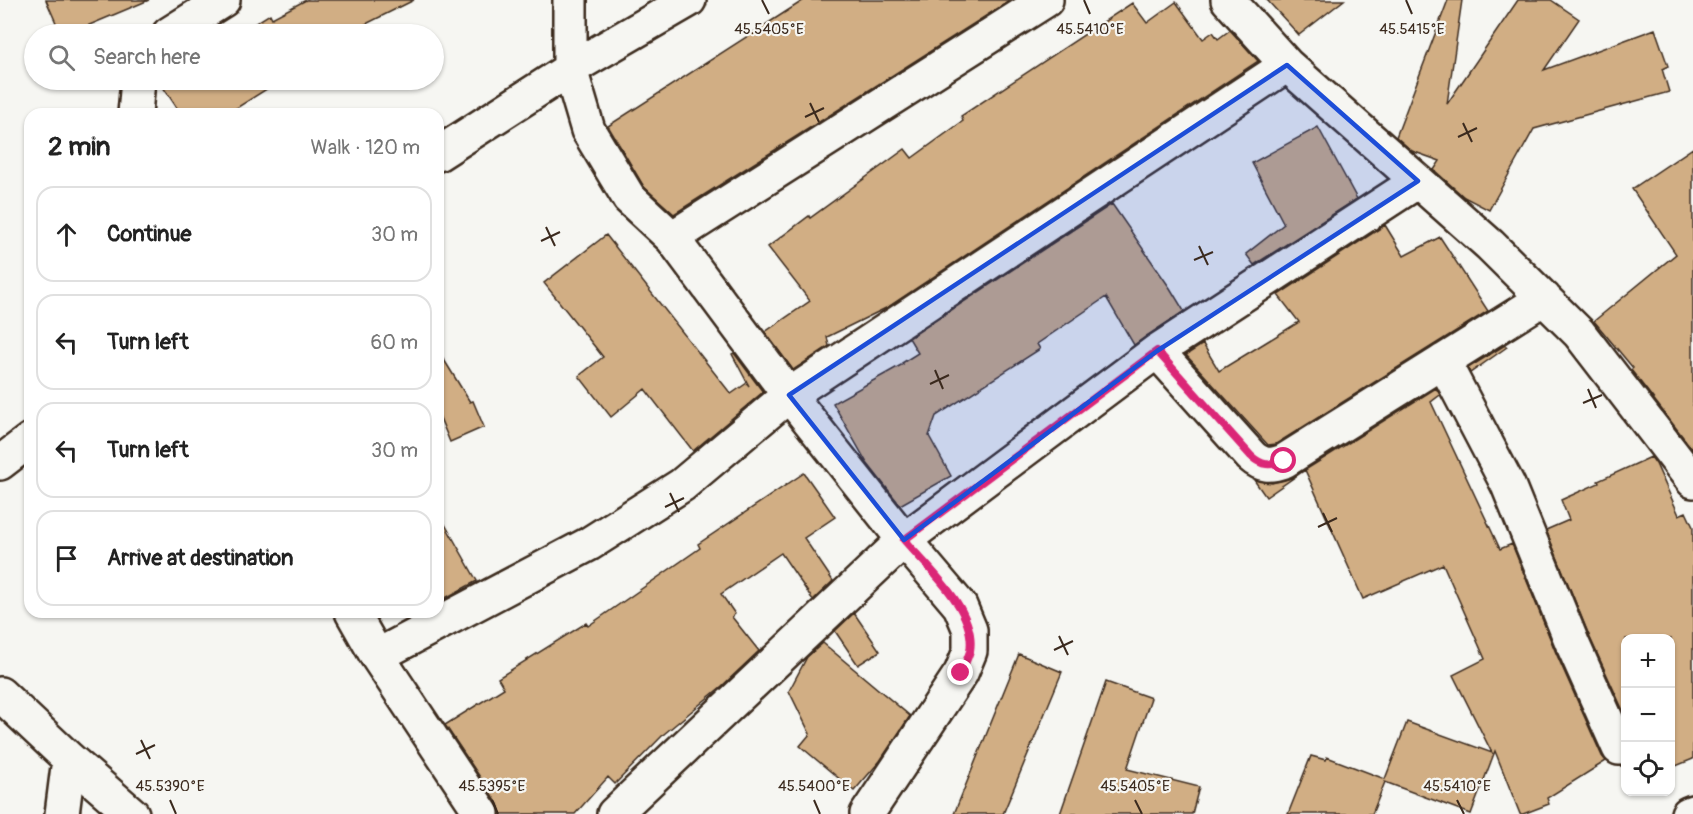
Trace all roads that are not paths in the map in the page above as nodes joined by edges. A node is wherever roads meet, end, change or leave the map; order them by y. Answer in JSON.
{"nodes":[{"id":1,"x":223,"y":0,"type":"edge"},
{"id":2,"x":570,"y":0,"type":"edge"},
{"id":3,"x":690,"y":0,"type":"edge"},
{"id":4,"x":1046,"y":0,"type":"edge"},
{"id":5,"x":1228,"y":0,"type":"edge"},
{"id":6,"x":185,"y":24,"type":"edge"},
{"id":7,"x":1287,"y":65,"type":"junction"},
{"id":8,"x":570,"y":69,"type":"junction"},
{"id":9,"x":137,"y":90,"type":"edge"},
{"id":10,"x":136,"y":108,"type":"edge"},
{"id":11,"x":444,"y":150,"type":"edge"},
{"id":12,"x":1418,"y":181,"type":"junction"},
{"id":13,"x":672,"y":238,"type":"junction"},
{"id":14,"x":1544,"y":298,"type":"junction"},
{"id":15,"x":1157,"y":351,"type":"junction"},
{"id":16,"x":1443,"y":361,"type":"junction"},
{"id":17,"x":789,"y":395,"type":"junction"},
{"id":18,"x":24,"y":445,"type":"edge"},
{"id":19,"x":0,"y":463,"type":"edge"},
{"id":20,"x":1693,"y":481,"type":"edge"},
{"id":21,"x":904,"y":540,"type":"junction"},
{"id":22,"x":355,"y":618,"type":"edge"},
{"id":23,"x":377,"y":656,"type":"junction"},
{"id":24,"x":0,"y":694,"type":"edge"},
{"id":25,"x":1619,"y":748,"type":"dead end"},
{"id":26,"x":69,"y":759,"type":"junction"},
{"id":27,"x":1693,"y":812,"type":"edge"},
{"id":28,"x":62,"y":814,"type":"edge"},
{"id":29,"x":132,"y":814,"type":"edge"},
{"id":30,"x":482,"y":814,"type":"edge"},
{"id":31,"x":614,"y":814,"type":"edge"},
{"id":32,"x":867,"y":814,"type":"edge"},
{"id":33,"x":1688,"y":814,"type":"edge"}],
"edges":[{"from":1,"to":6,"type":"street"},
{"from":2,"to":8,"type":"street"},
{"from":3,"to":8,"type":"street"},
{"from":4,"to":13,"type":"street"},
{"from":5,"to":7,"type":"street"},
{"from":7,"to":12,"type":"street"},
{"from":7,"to":17,"type":"street"},
{"from":8,"to":11,"type":"street"},
{"from":8,"to":13,"type":"street"},
{"from":9,"to":10,"type":"street"},
{"from":12,"to":14,"type":"street"},
{"from":12,"to":15,"type":"street"},
{"from":13,"to":17,"type":"street"},
{"from":14,"to":16,"type":"street"},
{"from":14,"to":20,"type":"street"},
{"from":15,"to":16,"type":"street"},
{"from":15,"to":21,"type":"street"},
{"from":16,"to":25,"type":"street"},
{"from":17,"to":21,"type":"street"},
{"from":17,"to":23,"type":"street"},
{"from":18,"to":19,"type":"street"},
{"from":21,"to":31,"type":"street"},
{"from":21,"to":32,"type":"street"},
{"from":22,"to":23,"type":"street"},
{"from":23,"to":30,"type":"street"},
{"from":24,"to":26,"type":"street"},
{"from":26,"to":28,"type":"street"},
{"from":26,"to":29,"type":"street"},
{"from":27,"to":33,"type":"street"}]}
